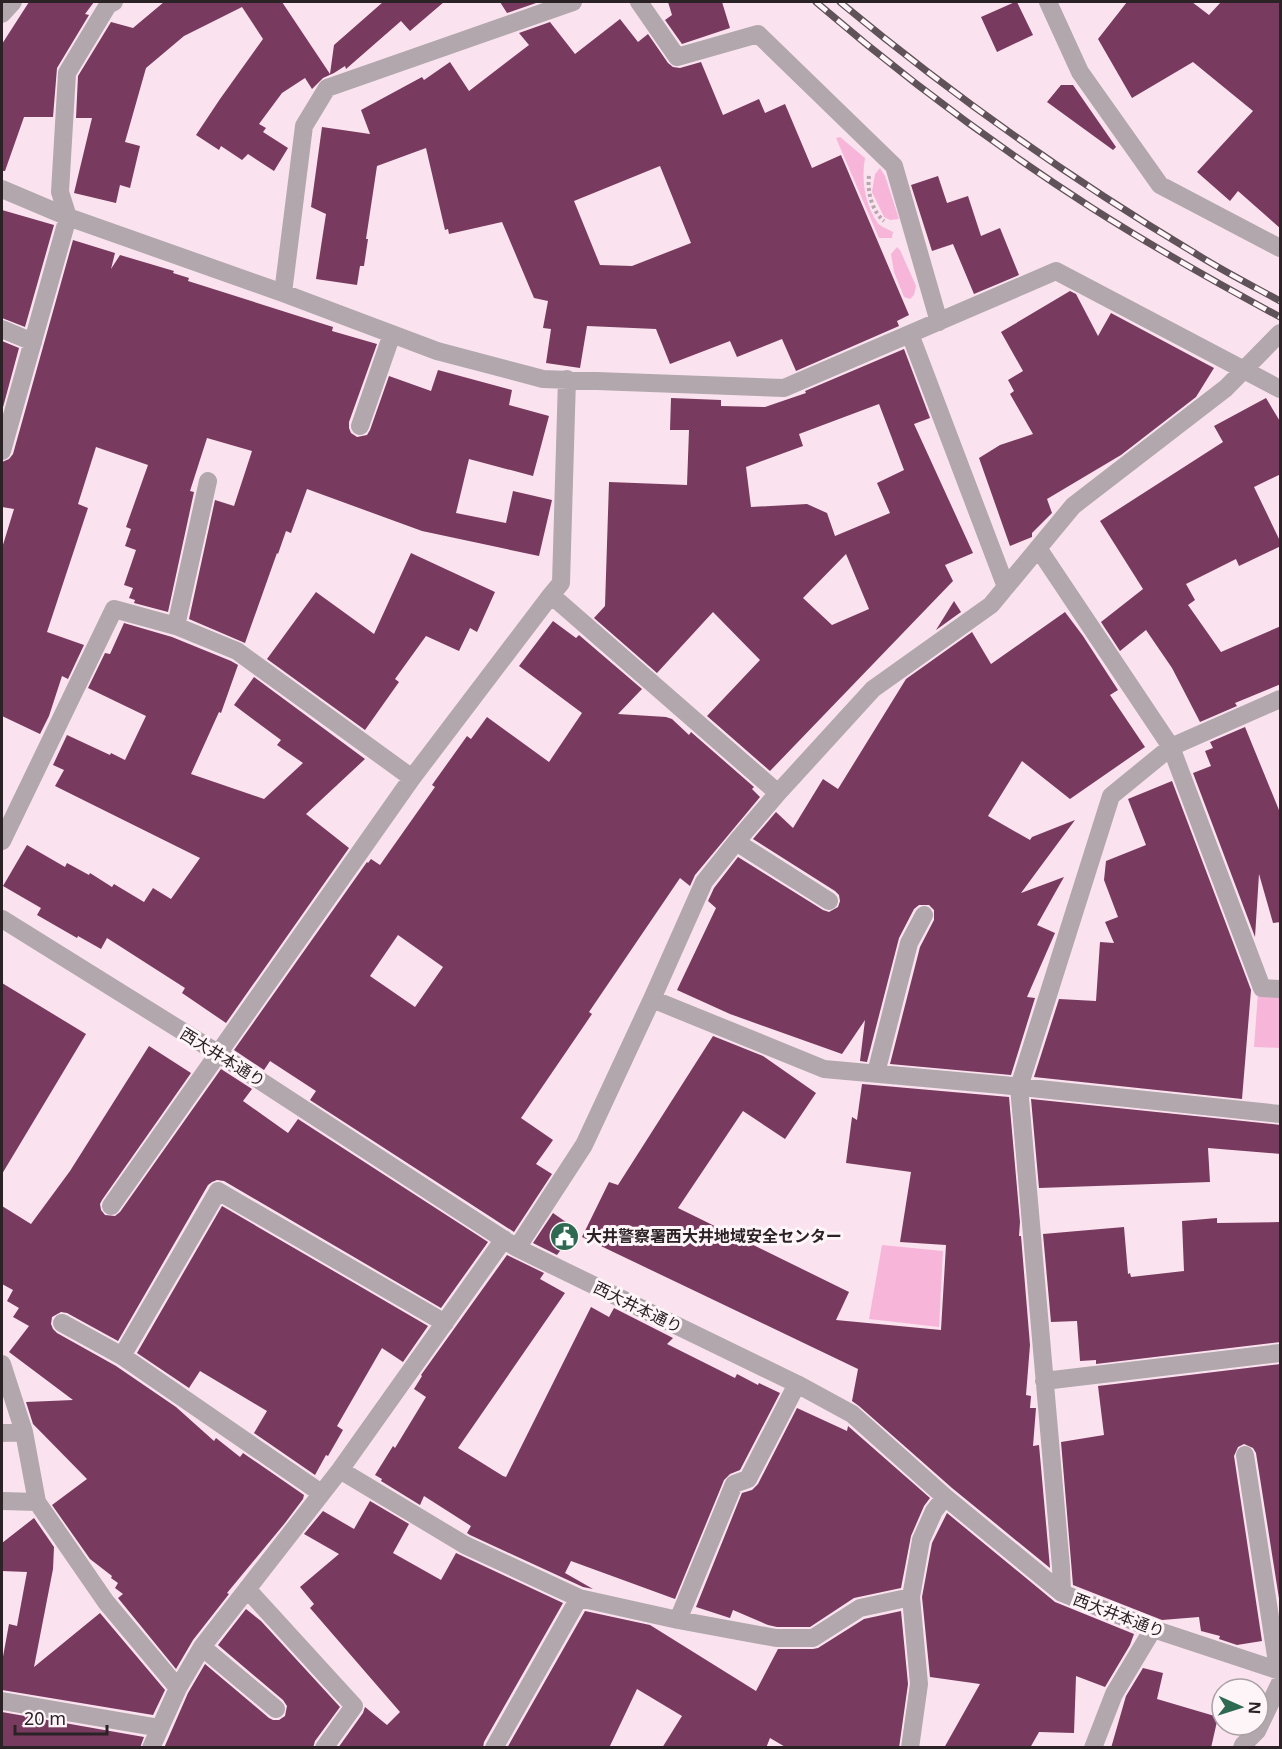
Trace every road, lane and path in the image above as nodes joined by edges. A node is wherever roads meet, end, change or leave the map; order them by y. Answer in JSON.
{"nodes":[{"id":1,"x":13,"y":2,"type":"edge"},
{"id":2,"x":114,"y":2,"type":"edge"},
{"id":3,"x":573,"y":2,"type":"edge"},
{"id":4,"x":639,"y":2,"type":"edge"},
{"id":5,"x":1048,"y":2,"type":"edge"},
{"id":6,"x":2,"y":14,"type":"edge"},
{"id":7,"x":871,"y":168,"type":"dead end"},
{"id":8,"x":2,"y":189,"type":"edge"},
{"id":9,"x":69,"y":217,"type":"junction"},
{"id":10,"x":892,"y":224,"type":"dead end"},
{"id":11,"x":1281,"y":248,"type":"edge"},
{"id":12,"x":283,"y":292,"type":"junction"},
{"id":13,"x":939,"y":322,"type":"junction"},
{"id":14,"x":2,"y":329,"type":"edge"},
{"id":15,"x":1281,"y":333,"type":"edge"},
{"id":16,"x":392,"y":334,"type":"junction"},
{"id":17,"x":910,"y":334,"type":"junction"},
{"id":18,"x":33,"y":342,"type":"junction"},
{"id":19,"x":1243,"y":371,"type":"junction"},
{"id":20,"x":567,"y":379,"type":"junction"},
{"id":21,"x":1281,"y":390,"type":"edge"},
{"id":22,"x":360,"y":426,"type":"dead end"},
{"id":23,"x":2,"y":451,"type":"edge"},
{"id":24,"x":208,"y":481,"type":"dead end"},
{"id":25,"x":1038,"y":548,"type":"junction"},
{"id":26,"x":1006,"y":587,"type":"junction"},
{"id":27,"x":551,"y":595,"type":"junction"},
{"id":28,"x":176,"y":626,"type":"junction"},
{"id":29,"x":1281,"y":699,"type":"edge"},
{"id":30,"x":1171,"y":747,"type":"junction"},
{"id":31,"x":412,"y":778,"type":"junction"},
{"id":32,"x":778,"y":793,"type":"junction"},
{"id":33,"x":2,"y":841,"type":"edge"},
{"id":34,"x":736,"y":842,"type":"junction"},
{"id":35,"x":828,"y":901,"type":"dead end"},
{"id":36,"x":924,"y":915,"type":"dead end"},
{"id":37,"x":2,"y":919,"type":"edge"},
{"id":38,"x":1281,"y":989,"type":"edge"},
{"id":39,"x":652,"y":999,"type":"junction"},
{"id":40,"x":219,"y":1054,"type":"junction"},
{"id":41,"x":876,"y":1073,"type":"junction"},
{"id":42,"x":1019,"y":1087,"type":"junction"},
{"id":43,"x":1281,"y":1114,"type":"edge"},
{"id":44,"x":111,"y":1206,"type":"dead end"},
{"id":45,"x":510,"y":1244,"type":"junction"},
{"id":46,"x":62,"y":1323,"type":"dead end"},
{"id":47,"x":445,"y":1323,"type":"junction"},
{"id":48,"x":1281,"y":1353,"type":"edge"},
{"id":49,"x":122,"y":1356,"type":"junction"},
{"id":50,"x":2,"y":1364,"type":"edge"},
{"id":51,"x":1044,"y":1381,"type":"junction"},
{"id":52,"x":797,"y":1384,"type":"junction"},
{"id":53,"x":24,"y":1432,"type":"junction"},
{"id":54,"x":2,"y":1433,"type":"edge"},
{"id":55,"x":1245,"y":1455,"type":"dead end"},
{"id":56,"x":340,"y":1470,"type":"junction"},
{"id":57,"x":321,"y":1493,"type":"junction"},
{"id":58,"x":945,"y":1497,"type":"junction"},
{"id":59,"x":2,"y":1501,"type":"edge"},
{"id":60,"x":37,"y":1502,"type":"junction"},
{"id":61,"x":247,"y":1589,"type":"junction"},
{"id":62,"x":1062,"y":1593,"type":"junction"},
{"id":63,"x":911,"y":1597,"type":"junction"},
{"id":64,"x":579,"y":1598,"type":"junction"},
{"id":65,"x":678,"y":1620,"type":"junction"},
{"id":66,"x":1153,"y":1629,"type":"junction"},
{"id":67,"x":202,"y":1647,"type":"junction"},
{"id":68,"x":1280,"y":1674,"type":"edge"},
{"id":69,"x":178,"y":1688,"type":"junction"},
{"id":70,"x":2,"y":1701,"type":"edge"},
{"id":71,"x":276,"y":1708,"type":"dead end"},
{"id":72,"x":160,"y":1728,"type":"junction"},
{"id":73,"x":151,"y":1748,"type":"edge"},
{"id":74,"x":324,"y":1748,"type":"edge"},
{"id":75,"x":494,"y":1748,"type":"edge"},
{"id":76,"x":910,"y":1748,"type":"edge"},
{"id":77,"x":1093,"y":1748,"type":"edge"},
{"id":78,"x":1242,"y":1748,"type":"edge"}],
"edges":[{"from":1,"to":6,"type":"street"},
{"from":2,"to":9,"type":"street"},
{"from":3,"to":12,"type":"street"},
{"from":4,"to":13,"type":"street"},
{"from":5,"to":11,"type":"street"},
{"from":7,"to":10,"type":"path"},
{"from":8,"to":9,"type":"street"},
{"from":9,"to":12,"type":"street"},
{"from":9,"to":18,"type":"street"},
{"from":12,"to":16,"type":"street"},
{"from":13,"to":17,"type":"street"},
{"from":13,"to":19,"type":"street"},
{"from":14,"to":18,"type":"street"},
{"from":15,"to":19,"type":"street"},
{"from":16,"to":20,"type":"street"},
{"from":16,"to":22,"type":"street"},
{"from":17,"to":20,"type":"street"},
{"from":17,"to":26,"type":"street"},
{"from":18,"to":23,"type":"street"},
{"from":19,"to":21,"type":"street"},
{"from":19,"to":25,"type":"street"},
{"from":20,"to":27,"type":"street"},
{"from":24,"to":28,"type":"street"},
{"from":25,"to":26,"type":"street"},
{"from":25,"to":30,"type":"street"},
{"from":26,"to":32,"type":"street"},
{"from":27,"to":31,"type":"street"},
{"from":27,"to":32,"type":"street"},
{"from":28,"to":31,"type":"street"},
{"from":28,"to":33,"type":"street"},
{"from":29,"to":30,"type":"street"},
{"from":30,"to":38,"type":"street"},
{"from":30,"to":42,"type":"street"},
{"from":31,"to":40,"type":"street"},
{"from":32,"to":34,"type":"street"},
{"from":34,"to":35,"type":"street"},
{"from":34,"to":39,"type":"street"},
{"from":36,"to":41,"type":"street"},
{"from":37,"to":40,"type":"street","name":"西大井本通り"},
{"from":39,"to":41,"type":"street"},
{"from":39,"to":45,"type":"street"},
{"from":40,"to":44,"type":"street"},
{"from":40,"to":45,"type":"street","name":"西大井本通り"},
{"from":41,"to":42,"type":"street"},
{"from":42,"to":43,"type":"street"},
{"from":42,"to":51,"type":"street"},
{"from":45,"to":47,"type":"street"},
{"from":45,"to":52,"type":"street","name":"西大井本通り"},
{"from":46,"to":49,"type":"street"},
{"from":47,"to":49,"type":"street"},
{"from":47,"to":56,"type":"street"},
{"from":48,"to":51,"type":"street"},
{"from":49,"to":57,"type":"street"},
{"from":50,"to":53,"type":"street"},
{"from":51,"to":62,"type":"street"},
{"from":52,"to":58,"type":"street","name":"西大井本通り"},
{"from":52,"to":65,"type":"street"},
{"from":53,"to":54,"type":"street"},
{"from":53,"to":60,"type":"street"},
{"from":55,"to":68,"type":"street"},
{"from":56,"to":57,"type":"street"},
{"from":56,"to":64,"type":"street"},
{"from":57,"to":61,"type":"street"},
{"from":58,"to":62,"type":"street","name":"西大井本通り"},
{"from":58,"to":63,"type":"street"},
{"from":59,"to":60,"type":"street"},
{"from":60,"to":69,"type":"street"},
{"from":61,"to":67,"type":"street"},
{"from":61,"to":74,"type":"street"},
{"from":62,"to":66,"type":"street","name":"西大井本通り"},
{"from":63,"to":65,"type":"street"},
{"from":63,"to":76,"type":"street"},
{"from":64,"to":65,"type":"street"},
{"from":64,"to":75,"type":"street"},
{"from":66,"to":68,"type":"street","name":"西大井本通り"},
{"from":66,"to":77,"type":"street"},
{"from":67,"to":69,"type":"street"},
{"from":67,"to":71,"type":"street"},
{"from":68,"to":78,"type":"street"},
{"from":69,"to":72,"type":"street"},
{"from":70,"to":72,"type":"street"},
{"from":72,"to":73,"type":"street"}]}
